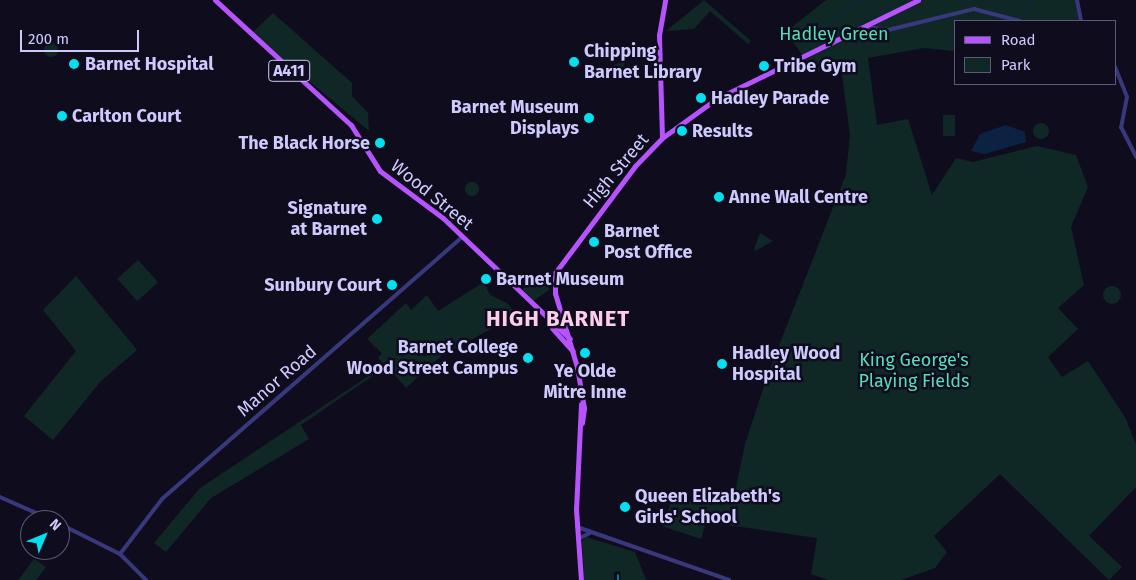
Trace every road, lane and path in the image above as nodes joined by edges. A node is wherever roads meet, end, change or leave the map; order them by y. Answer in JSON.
{"nodes":[{"id":1,"x":215,"y":0,"type":"edge"},
{"id":2,"x":664,"y":0,"type":"edge"},
{"id":3,"x":918,"y":0,"type":"edge"},
{"id":4,"x":1078,"y":0,"type":"edge"},
{"id":5,"x":1016,"y":20,"type":"edge"},
{"id":6,"x":1081,"y":20,"type":"edge"},
{"id":7,"x":868,"y":28,"type":"junction"},
{"id":8,"x":1116,"y":70,"type":"edge"},
{"id":9,"x":665,"y":120,"type":"junction"},
{"id":10,"x":676,"y":127,"type":"junction"},
{"id":11,"x":665,"y":129,"type":"junction"},
{"id":12,"x":670,"y":132,"type":"junction"},
{"id":13,"x":662,"y":138,"type":"junction"},
{"id":14,"x":1136,"y":158,"type":"edge"},
{"id":15,"x":462,"y":237,"type":"junction"},
{"id":16,"x":564,"y":321,"type":"junction"},
{"id":17,"x":551,"y":326,"type":"junction"},
{"id":18,"x":557,"y":332,"type":"junction"},
{"id":19,"x":566,"y":335,"type":"junction"},
{"id":20,"x":573,"y":351,"type":"junction"},
{"id":21,"x":0,"y":497,"type":"edge"},
{"id":22,"x":29,"y":510,"type":"edge"},
{"id":23,"x":577,"y":527,"type":"junction"},
{"id":24,"x":70,"y":529,"type":"edge"},
{"id":25,"x":590,"y":533,"type":"junction"},
{"id":26,"x":578,"y":539,"type":"junction"},
{"id":27,"x":120,"y":554,"type":"junction"},
{"id":28,"x":146,"y":580,"type":"edge"},
{"id":29,"x":581,"y":580,"type":"edge"},
{"id":30,"x":729,"y":580,"type":"edge"}],
"edges":[{"from":1,"to":15,"type":"main road","name":"Wood Street","number":"A411"},
{"from":2,"to":9,"type":"main road"},
{"from":3,"to":7,"type":"main road"},
{"from":4,"to":6,"type":"street"},
{"from":5,"to":7,"type":"street"},
{"from":7,"to":10,"type":"main road","name":"High Street"},
{"from":8,"to":14,"type":"street"},
{"from":9,"to":10,"type":"main road"},
{"from":9,"to":11,"type":"main road"},
{"from":10,"to":12,"type":"main road","name":"High Street"},
{"from":11,"to":12,"type":"main road"},
{"from":11,"to":13,"type":"main road"},
{"from":12,"to":13,"type":"main road","name":"High Street"},
{"from":13,"to":16,"type":"main road","name":"High Street"},
{"from":15,"to":17,"type":"main road","name":"Wood Street","number":"A411"},
{"from":15,"to":27,"type":"street","name":"Manor Road"},
{"from":16,"to":17,"type":"main road"},
{"from":16,"to":19,"type":"main road","name":"High Street"},
{"from":17,"to":18,"type":"main road","name":"Wood Street","number":"A411"},
{"from":18,"to":19,"type":"main road"},
{"from":18,"to":19,"type":"main road","name":"Wood Street","number":"A411"},
{"from":19,"to":20,"type":"main road","name":"Wood Street","number":"A411"},
{"from":19,"to":20,"type":"main road","name":"High Street"},
{"from":20,"to":23,"type":"main road","name":"High Street"},
{"from":21,"to":22,"type":"street"},
{"from":23,"to":25,"type":"street"},
{"from":23,"to":26,"type":"main road","name":"High Street"},
{"from":24,"to":27,"type":"street"},
{"from":25,"to":26,"type":"street"},
{"from":25,"to":30,"type":"street"},
{"from":26,"to":29,"type":"main road","name":"High Street"},
{"from":27,"to":28,"type":"street"}]}
